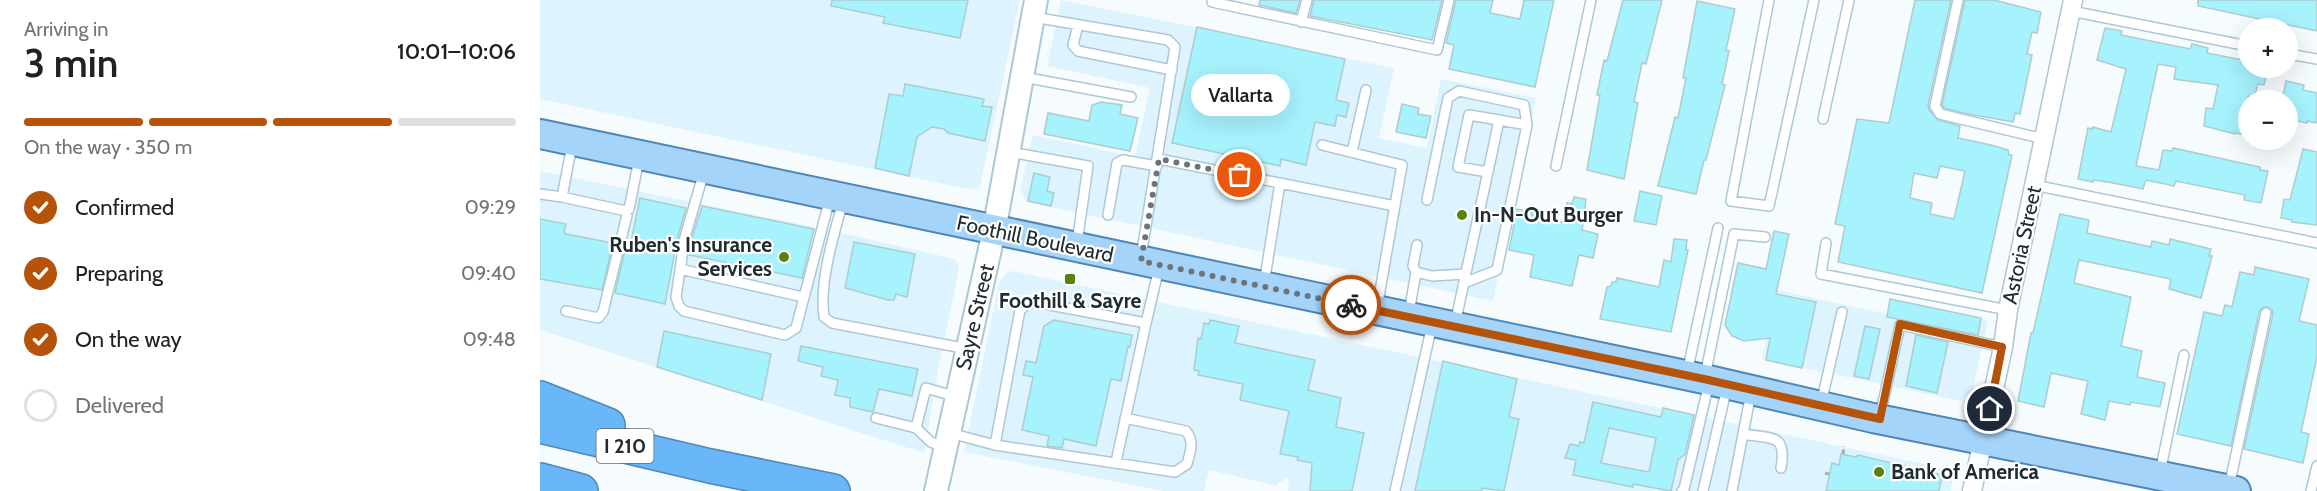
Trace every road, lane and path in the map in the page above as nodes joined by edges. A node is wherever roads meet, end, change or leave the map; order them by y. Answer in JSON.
{"nodes":[{"id":1,"x":1201,"y":0,"type":"edge"},
{"id":2,"x":1307,"y":0,"type":"edge"},
{"id":3,"x":1449,"y":0,"type":"edge"},
{"id":4,"x":1591,"y":0,"type":"edge"},
{"id":5,"x":1768,"y":0,"type":"edge"},
{"id":6,"x":1814,"y":0,"type":"edge"},
{"id":7,"x":1849,"y":0,"type":"edge"},
{"id":8,"x":1958,"y":0,"type":"edge"},
{"id":9,"x":1213,"y":1,"type":"edge"},
{"id":10,"x":2072,"y":5,"type":"edge"},
{"id":11,"x":1034,"y":8,"type":"edge"},
{"id":12,"x":1301,"y":21,"type":"junction"},
{"id":13,"x":1078,"y":24,"type":"junction"},
{"id":14,"x":2238,"y":44,"type":"edge"},
{"id":15,"x":2298,"y":56,"type":"edge"},
{"id":16,"x":2317,"y":59,"type":"edge"},
{"id":17,"x":1172,"y":70,"type":"junction"},
{"id":18,"x":1023,"y":77,"type":"junction"},
{"id":19,"x":1366,"y":90,"type":"dead end"},
{"id":20,"x":1131,"y":97,"type":"dead end"},
{"id":21,"x":1823,"y":119,"type":"dead end"},
{"id":22,"x":1499,"y":120,"type":"junction"},
{"id":23,"x":1527,"y":125,"type":"junction"},
{"id":24,"x":540,"y":134,"type":"edge"},
{"id":25,"x":2044,"y":139,"type":"junction"},
{"id":26,"x":572,"y":141,"type":"junction"},
{"id":27,"x":1322,"y":145,"type":"dead end"},
{"id":28,"x":1010,"y":152,"type":"junction"},
{"id":29,"x":1352,"y":152,"type":"junction"},
{"id":30,"x":640,"y":155,"type":"junction"},
{"id":31,"x":1158,"y":163,"type":"junction"},
{"id":32,"x":1556,"y":166,"type":"dead end"},
{"id":33,"x":705,"y":169,"type":"junction"},
{"id":34,"x":1488,"y":172,"type":"junction"},
{"id":35,"x":1280,"y":183,"type":"junction"},
{"id":36,"x":2034,"y":185,"type":"junction"},
{"id":37,"x":540,"y":194,"type":"edge"},
{"id":38,"x":562,"y":197,"type":"junction"},
{"id":39,"x":837,"y":197,"type":"junction"},
{"id":40,"x":1426,"y":201,"type":"dead end"},
{"id":41,"x":1395,"y":206,"type":"junction"},
{"id":42,"x":626,"y":212,"type":"junction"},
{"id":43,"x":1108,"y":214,"type":"dead end"},
{"id":44,"x":1718,"y":228,"type":"dead end"},
{"id":45,"x":994,"y":231,"type":"junction"},
{"id":46,"x":1765,"y":237,"type":"dead end"},
{"id":47,"x":1826,"y":243,"type":"dead end"},
{"id":48,"x":2317,"y":243,"type":"edge"},
{"id":49,"x":1417,"y":244,"type":"dead end"},
{"id":50,"x":1076,"y":248,"type":"junction"},
{"id":51,"x":1150,"y":263,"type":"junction"},
{"id":52,"x":680,"y":269,"type":"junction"},
{"id":53,"x":1416,"y":272,"type":"junction"},
{"id":54,"x":1465,"y":278,"type":"junction"},
{"id":55,"x":1264,"y":287,"type":"junction"},
{"id":56,"x":803,"y":297,"type":"junction"},
{"id":57,"x":2008,"y":310,"type":"junction"},
{"id":58,"x":566,"y":311,"type":"dead end"},
{"id":59,"x":1376,"y":311,"type":"junction"},
{"id":60,"x":1842,"y":312,"type":"dead end"},
{"id":61,"x":2266,"y":313,"type":"dead end"},
{"id":62,"x":1432,"y":322,"type":"junction"},
{"id":63,"x":1146,"y":323,"type":"junction"},
{"id":64,"x":2002,"y":347,"type":"junction"},
{"id":65,"x":968,"y":349,"type":"junction"},
{"id":66,"x":2184,"y":355,"type":"dead end"},
{"id":67,"x":1716,"y":382,"type":"junction"},
{"id":68,"x":957,"y":397,"type":"junction"},
{"id":69,"x":540,"y":398,"type":"edge"},
{"id":70,"x":1820,"y":406,"type":"junction"},
{"id":71,"x":876,"y":418,"type":"dead end"},
{"id":72,"x":1125,"y":418,"type":"junction"},
{"id":73,"x":1880,"y":419,"type":"junction"},
{"id":74,"x":540,"y":426,"type":"edge"},
{"id":75,"x":916,"y":428,"type":"junction"},
{"id":76,"x":1743,"y":434,"type":"junction"},
{"id":77,"x":947,"y":440,"type":"junction"},
{"id":78,"x":1983,"y":441,"type":"junction"},
{"id":79,"x":994,"y":445,"type":"junction"},
{"id":80,"x":1844,"y":446,"type":"dead end"},
{"id":81,"x":1843,"y":454,"type":"dead end"},
{"id":82,"x":1116,"y":462,"type":"junction"},
{"id":83,"x":710,"y":466,"type":"junction"},
{"id":84,"x":2317,"y":466,"type":"edge"},
{"id":85,"x":1781,"y":468,"type":"dead end"},
{"id":86,"x":2159,"y":475,"type":"junction"},
{"id":87,"x":540,"y":480,"type":"edge"},
{"id":88,"x":937,"y":483,"type":"edge"},
{"id":89,"x":2222,"y":489,"type":"edge"},
{"id":90,"x":581,"y":491,"type":"edge"},
{"id":91,"x":833,"y":491,"type":"edge"},
{"id":92,"x":1395,"y":491,"type":"edge"},
{"id":93,"x":1682,"y":491,"type":"edge"},
{"id":94,"x":1702,"y":491,"type":"edge"},
{"id":95,"x":1732,"y":491,"type":"edge"},
{"id":96,"x":1972,"y":491,"type":"edge"},
{"id":97,"x":2311,"y":491,"type":"edge"}],
"edges":[{"from":1,"to":9,"type":"lane"},
{"from":2,"to":12,"type":"lane"},
{"from":3,"to":12,"type":"lane"},
{"from":4,"to":32,"type":"lane"},
{"from":5,"to":6,"type":"lane"},
{"from":7,"to":21,"type":"lane"},
{"from":8,"to":25,"type":"lane"},
{"from":9,"to":12,"type":"lane"},
{"from":10,"to":14,"type":"lane"},
{"from":10,"to":25,"type":"street","name":"Astoria Street"},
{"from":11,"to":13,"type":"lane"},
{"from":11,"to":18,"type":"street","name":"Sayre Street"},
{"from":13,"to":17,"type":"lane"},
{"from":13,"to":17,"type":"lane"},
{"from":15,"to":16,"type":"lane"},
{"from":17,"to":31,"type":"lane"},
{"from":18,"to":20,"type":"lane"},
{"from":18,"to":28,"type":"street","name":"Sayre Street"},
{"from":19,"to":29,"type":"lane"},
{"from":22,"to":23,"type":"lane"},
{"from":22,"to":34,"type":"lane"},
{"from":22,"to":34,"type":"lane"},
{"from":23,"to":40,"type":"lane"},
{"from":23,"to":54,"type":"lane"},
{"from":24,"to":26,"type":"main road","name":"Foothill Boulevard"},
{"from":25,"to":36,"type":"street","name":"Astoria Street"},
{"from":26,"to":30,"type":"main road","name":"Foothill Boulevard"},
{"from":26,"to":38,"type":"lane"},
{"from":27,"to":29,"type":"lane"},
{"from":28,"to":45,"type":"street","name":"Sayre Street"},
{"from":28,"to":50,"type":"lane"},
{"from":29,"to":41,"type":"lane"},
{"from":30,"to":33,"type":"main road","name":"Foothill Boulevard"},
{"from":30,"to":42,"type":"lane"},
{"from":31,"to":35,"type":"lane"},
{"from":31,"to":43,"type":"lane"},
{"from":31,"to":51,"type":"lane"},
{"from":33,"to":39,"type":"main road","name":"Foothill Boulevard"},
{"from":33,"to":52,"type":"lane"},
{"from":34,"to":54,"type":"lane"},
{"from":35,"to":41,"type":"lane"},
{"from":35,"to":55,"type":"lane"},
{"from":36,"to":48,"type":"lane"},
{"from":36,"to":57,"type":"street","name":"Astoria Street"},
{"from":37,"to":38,"type":"lane"},
{"from":38,"to":42,"type":"lane"},
{"from":39,"to":45,"type":"main road","name":"Foothill Boulevard"},
{"from":39,"to":56,"type":"lane"},
{"from":39,"to":65,"type":"lane"},
{"from":41,"to":59,"type":"lane"},
{"from":42,"to":58,"type":"lane"},
{"from":44,"to":67,"type":"lane"},
{"from":45,"to":50,"type":"main road","name":"Foothill Boulevard"},
{"from":45,"to":65,"type":"street","name":"Sayre Street"},
{"from":46,"to":67,"type":"lane"},
{"from":47,"to":57,"type":"lane"},
{"from":49,"to":53,"type":"lane"},
{"from":50,"to":51,"type":"main road","name":"Foothill Boulevard"},
{"from":51,"to":55,"type":"main road","name":"Foothill Boulevard"},
{"from":51,"to":63,"type":"lane"},
{"from":52,"to":56,"type":"lane"},
{"from":52,"to":56,"type":"lane"},
{"from":53,"to":54,"type":"lane"},
{"from":53,"to":62,"type":"lane"},
{"from":54,"to":62,"type":"lane"},
{"from":55,"to":59,"type":"main road","name":"Foothill Boulevard"},
{"from":57,"to":64,"type":"street","name":"Astoria Street"},
{"from":59,"to":62,"type":"main road","name":"Foothill Boulevard"},
{"from":60,"to":70,"type":"lane"},
{"from":61,"to":89,"type":"lane"},
{"from":62,"to":67,"type":"main road","name":"Foothill Boulevard"},
{"from":62,"to":92,"type":"lane"},
{"from":63,"to":72,"type":"lane"},
{"from":63,"to":79,"type":"lane"},
{"from":64,"to":73,"type":"lane"},
{"from":64,"to":78,"type":"street","name":"Astoria Street"},
{"from":65,"to":68,"type":"street","name":"Sayre Street"},
{"from":66,"to":86,"type":"lane"},
{"from":67,"to":70,"type":"main road","name":"Foothill Boulevard"},
{"from":67,"to":76,"type":"lane"},
{"from":67,"to":93,"type":"lane"},
{"from":67,"to":94,"type":"lane"},
{"from":68,"to":75,"type":"lane"},
{"from":68,"to":77,"type":"street","name":"Sayre Street"},
{"from":69,"to":83,"type":"highway"},
{"from":70,"to":73,"type":"main road","name":"Foothill Boulevard"},
{"from":71,"to":75,"type":"lane"},
{"from":72,"to":82,"type":"lane"},
{"from":72,"to":82,"type":"lane"},
{"from":73,"to":78,"type":"main road","name":"Foothill Boulevard"},
{"from":74,"to":83,"type":"highway","number":"I 210"},
{"from":75,"to":77,"type":"lane"},
{"from":76,"to":85,"type":"lane"},
{"from":76,"to":95,"type":"lane"},
{"from":77,"to":79,"type":"lane"},
{"from":77,"to":88,"type":"street","name":"Sayre Street"},
{"from":78,"to":86,"type":"main road","name":"Foothill Boulevard"},
{"from":78,"to":96,"type":"street","name":"Astoria Street"},
{"from":79,"to":82,"type":"lane"},
{"from":80,"to":81,"type":"path"},
{"from":83,"to":91,"type":"highway","number":"I 210"},
{"from":84,"to":97,"type":"lane"},
{"from":86,"to":89,"type":"main road","name":"Foothill Boulevard"},
{"from":87,"to":90,"type":"highway"}]}
